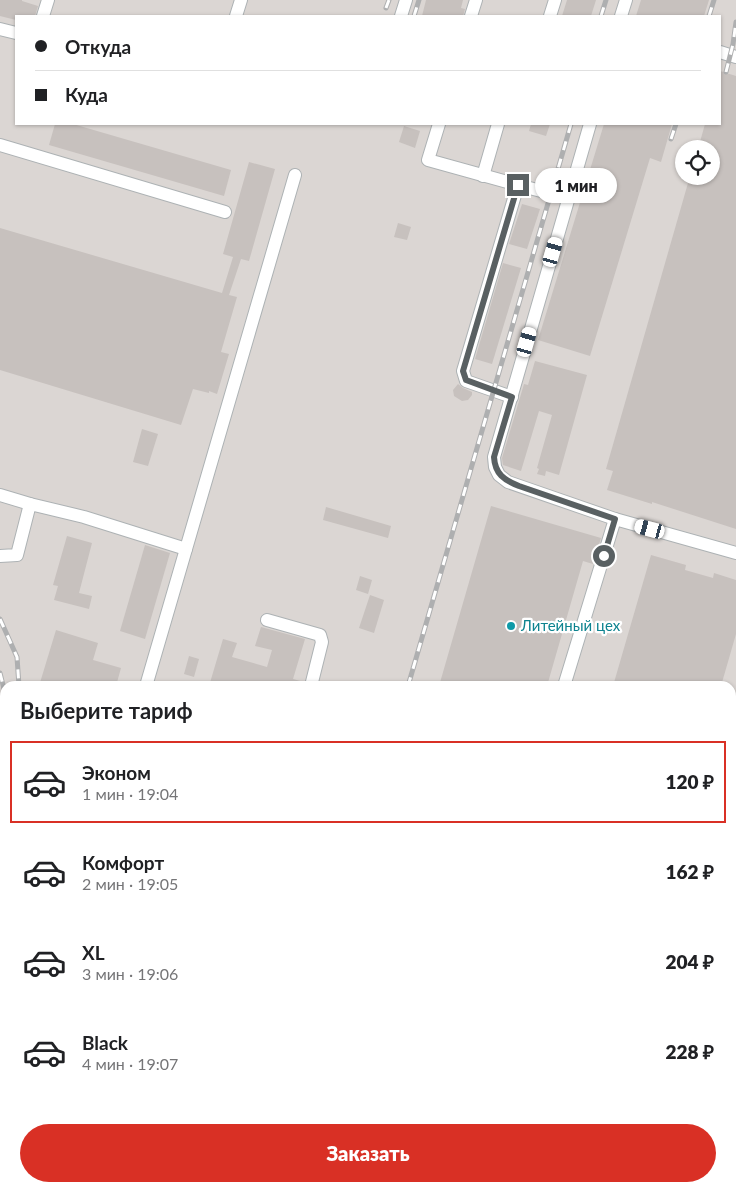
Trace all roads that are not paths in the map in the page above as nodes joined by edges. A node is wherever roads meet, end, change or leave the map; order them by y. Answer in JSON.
{"nodes":[{"id":1,"x":48,"y":0,"type":"edge"},
{"id":2,"x":241,"y":0,"type":"edge"},
{"id":3,"x":406,"y":0,"type":"edge"},
{"id":4,"x":476,"y":0,"type":"edge"},
{"id":5,"x":555,"y":0,"type":"edge"},
{"id":6,"x":626,"y":0,"type":"edge"},
{"id":7,"x":43,"y":15,"type":"edge"},
{"id":8,"x":236,"y":15,"type":"edge"},
{"id":9,"x":401,"y":15,"type":"edge"},
{"id":10,"x":471,"y":15,"type":"edge"},
{"id":11,"x":550,"y":15,"type":"edge"},
{"id":12,"x":621,"y":15,"type":"edge"},
{"id":13,"x":0,"y":29,"type":"edge"},
{"id":14,"x":15,"y":33,"type":"edge"},
{"id":15,"x":721,"y":52,"type":"edge"},
{"id":16,"x":736,"y":57,"type":"edge"},
{"id":17,"x":439,"y":125,"type":"edge"},
{"id":18,"x":498,"y":125,"type":"edge"},
{"id":19,"x":590,"y":125,"type":"edge"},
{"id":20,"x":0,"y":146,"type":"edge"},
{"id":21,"x":296,"y":175,"type":"dead end"},
{"id":22,"x":483,"y":176,"type":"junction"},
{"id":23,"x":518,"y":185,"type":"junction"},
{"id":24,"x":568,"y":198,"type":"junction"},
{"id":25,"x":225,"y":212,"type":"dead end"},
{"id":26,"x":512,"y":397,"type":"junction"},
{"id":27,"x":0,"y":495,"type":"edge"},
{"id":28,"x":30,"y":504,"type":"junction"},
{"id":29,"x":615,"y":519,"type":"junction"},
{"id":30,"x":186,"y":549,"type":"junction"},
{"id":31,"x":736,"y":553,"type":"edge"},
{"id":32,"x":0,"y":556,"type":"edge"},
{"id":33,"x":266,"y":620,"type":"dead end"},
{"id":34,"x":147,"y":681,"type":"edge"},
{"id":35,"x":312,"y":681,"type":"edge"},
{"id":36,"x":566,"y":681,"type":"edge"}],
"edges":[{"from":1,"to":7,"type":"lane"},
{"from":2,"to":8,"type":"lane"},
{"from":3,"to":9,"type":"lane"},
{"from":4,"to":10,"type":"lane"},
{"from":5,"to":11,"type":"lane"},
{"from":6,"to":12,"type":"lane"},
{"from":13,"to":14,"type":"lane"},
{"from":15,"to":16,"type":"lane"},
{"from":17,"to":22,"type":"lane"},
{"from":18,"to":22,"type":"lane"},
{"from":19,"to":24,"type":"lane"},
{"from":20,"to":25,"type":"lane"},
{"from":21,"to":30,"type":"lane"},
{"from":22,"to":23,"type":"lane"},
{"from":23,"to":24,"type":"lane"},
{"from":23,"to":26,"type":"lane"},
{"from":24,"to":26,"type":"lane"},
{"from":26,"to":29,"type":"lane"},
{"from":27,"to":28,"type":"lane"},
{"from":28,"to":30,"type":"lane"},
{"from":28,"to":32,"type":"lane"},
{"from":29,"to":31,"type":"lane"},
{"from":29,"to":36,"type":"lane"},
{"from":30,"to":34,"type":"lane"},
{"from":33,"to":35,"type":"lane"}]}
